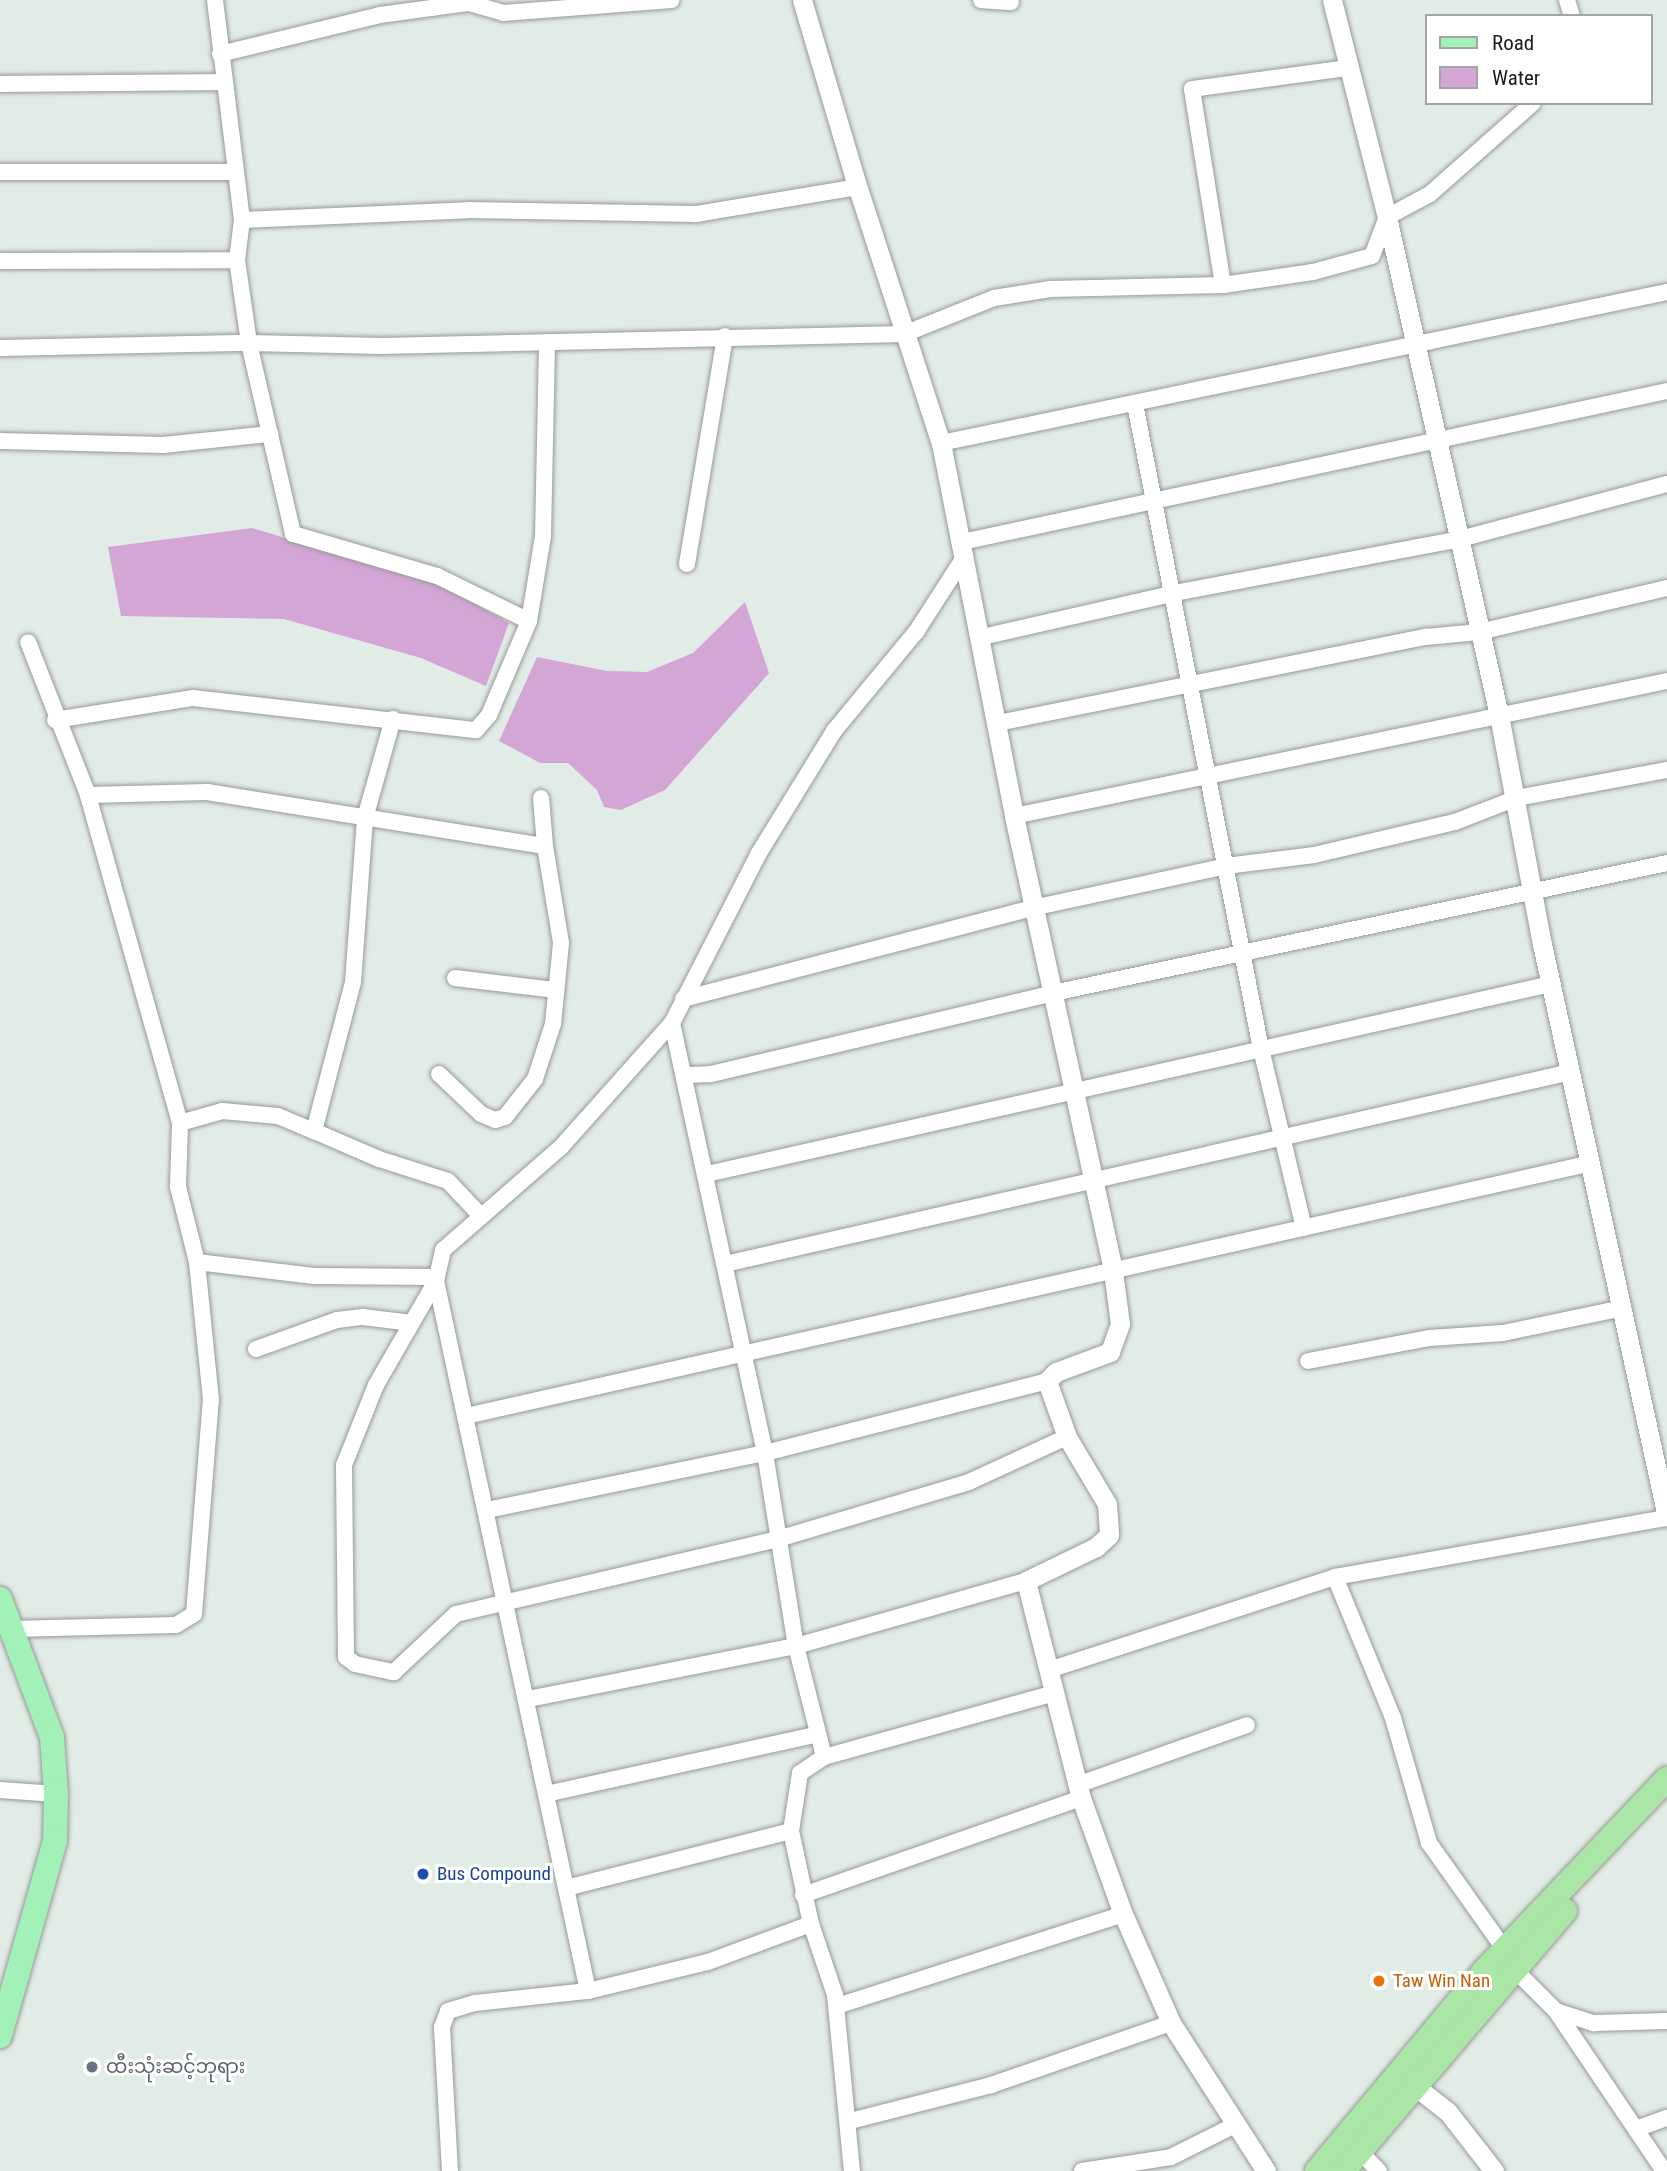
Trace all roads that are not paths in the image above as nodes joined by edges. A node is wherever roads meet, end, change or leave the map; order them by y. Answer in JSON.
{"nodes":[{"id":1,"x":215,"y":0,"type":"edge"},
{"id":2,"x":671,"y":0,"type":"edge"},
{"id":3,"x":802,"y":0,"type":"edge"},
{"id":4,"x":981,"y":0,"type":"edge"},
{"id":5,"x":1332,"y":0,"type":"edge"},
{"id":6,"x":469,"y":1,"type":"edge"},
{"id":7,"x":1011,"y":2,"type":"edge"},
{"id":8,"x":220,"y":54,"type":"junction"},
{"id":9,"x":1348,"y":68,"type":"junction"},
{"id":10,"x":223,"y":82,"type":"junction"},
{"id":11,"x":0,"y":84,"type":"edge"},
{"id":12,"x":1531,"y":105,"type":"edge"},
{"id":13,"x":0,"y":172,"type":"edge"},
{"id":14,"x":234,"y":172,"type":"junction"},
{"id":15,"x":858,"y":187,"type":"junction"},
{"id":16,"x":1387,"y":217,"type":"junction"},
{"id":17,"x":242,"y":220,"type":"junction"},
{"id":18,"x":237,"y":260,"type":"junction"},
{"id":19,"x":0,"y":261,"type":"edge"},
{"id":20,"x":1223,"y":285,"type":"junction"},
{"id":21,"x":1667,"y":292,"type":"edge"},
{"id":22,"x":904,"y":334,"type":"junction"},
{"id":23,"x":725,"y":336,"type":"junction"},
{"id":24,"x":547,"y":342,"type":"junction"},
{"id":25,"x":248,"y":343,"type":"junction"},
{"id":26,"x":1414,"y":344,"type":"junction"},
{"id":27,"x":0,"y":348,"type":"edge"},
{"id":28,"x":1667,"y":391,"type":"edge"},
{"id":29,"x":1135,"y":404,"type":"junction"},
{"id":30,"x":270,"y":434,"type":"junction"},
{"id":31,"x":0,"y":440,"type":"edge"},
{"id":32,"x":1437,"y":441,"type":"junction"},
{"id":33,"x":941,"y":443,"type":"junction"},
{"id":34,"x":1667,"y":484,"type":"edge"},
{"id":35,"x":1153,"y":500,"type":"junction"},
{"id":36,"x":1460,"y":538,"type":"junction"},
{"id":37,"x":963,"y":549,"type":"junction"},
{"id":38,"x":687,"y":564,"type":"dead end"},
{"id":39,"x":1667,"y":588,"type":"edge"},
{"id":40,"x":1175,"y":593,"type":"junction"},
{"id":41,"x":529,"y":621,"type":"junction"},
{"id":42,"x":1479,"y":632,"type":"junction"},
{"id":43,"x":982,"y":637,"type":"junction"},
{"id":44,"x":28,"y":642,"type":"dead end"},
{"id":45,"x":1667,"y":681,"type":"edge"},
{"id":46,"x":1191,"y":684,"type":"junction"},
{"id":47,"x":1499,"y":715,"type":"junction"},
{"id":48,"x":393,"y":719,"type":"junction"},
{"id":49,"x":55,"y":720,"type":"junction"},
{"id":50,"x":998,"y":723,"type":"junction"},
{"id":51,"x":1667,"y":770,"type":"edge"},
{"id":52,"x":1208,"y":774,"type":"junction"},
{"id":53,"x":89,"y":795,"type":"junction"},
{"id":54,"x":541,"y":798,"type":"dead end"},
{"id":55,"x":1517,"y":798,"type":"junction"},
{"id":56,"x":1014,"y":816,"type":"junction"},
{"id":57,"x":365,"y":818,"type":"junction"},
{"id":58,"x":545,"y":846,"type":"junction"},
{"id":59,"x":1667,"y":863,"type":"edge"},
{"id":60,"x":1226,"y":866,"type":"junction"},
{"id":61,"x":1533,"y":892,"type":"junction"},
{"id":62,"x":1037,"y":907,"type":"junction"},
{"id":63,"x":1242,"y":953,"type":"junction"},
{"id":64,"x":455,"y":978,"type":"dead end"},
{"id":65,"x":1551,"y":984,"type":"junction"},
{"id":66,"x":556,"y":990,"type":"junction"},
{"id":67,"x":1053,"y":993,"type":"junction"},
{"id":68,"x":684,"y":999,"type":"junction"},
{"id":69,"x":672,"y":1023,"type":"junction"},
{"id":70,"x":1261,"y":1049,"type":"junction"},
{"id":71,"x":1571,"y":1072,"type":"junction"},
{"id":72,"x":439,"y":1074,"type":"dead end"},
{"id":73,"x":686,"y":1075,"type":"junction"},
{"id":74,"x":1075,"y":1092,"type":"junction"},
{"id":75,"x":180,"y":1123,"type":"junction"},
{"id":76,"x":314,"y":1130,"type":"junction"},
{"id":77,"x":1283,"y":1138,"type":"junction"},
{"id":78,"x":1591,"y":1163,"type":"junction"},
{"id":79,"x":707,"y":1174,"type":"junction"},
{"id":80,"x":1095,"y":1181,"type":"junction"},
{"id":81,"x":481,"y":1216,"type":"junction"},
{"id":82,"x":1304,"y":1228,"type":"junction"},
{"id":83,"x":197,"y":1262,"type":"junction"},
{"id":84,"x":725,"y":1264,"type":"junction"},
{"id":85,"x":1114,"y":1271,"type":"junction"},
{"id":86,"x":436,"y":1279,"type":"junction"},
{"id":87,"x":1623,"y":1308,"type":"junction"},
{"id":88,"x":412,"y":1323,"type":"junction"},
{"id":89,"x":256,"y":1349,"type":"dead end"},
{"id":90,"x":744,"y":1354,"type":"junction"},
{"id":91,"x":1308,"y":1361,"type":"dead end"},
{"id":92,"x":1047,"y":1381,"type":"junction"},
{"id":93,"x":466,"y":1416,"type":"junction"},
{"id":94,"x":1066,"y":1437,"type":"junction"},
{"id":95,"x":765,"y":1453,"type":"junction"},
{"id":96,"x":487,"y":1510,"type":"junction"},
{"id":97,"x":1667,"y":1518,"type":"edge"},
{"id":98,"x":778,"y":1539,"type":"junction"},
{"id":99,"x":1335,"y":1577,"type":"junction"},
{"id":100,"x":1026,"y":1581,"type":"junction"},
{"id":101,"x":0,"y":1599,"type":"edge"},
{"id":102,"x":504,"y":1603,"type":"junction"},
{"id":103,"x":11,"y":1629,"type":"junction"},
{"id":104,"x":796,"y":1646,"type":"junction"},
{"id":105,"x":1049,"y":1670,"type":"junction"},
{"id":106,"x":1054,"y":1693,"type":"junction"},
{"id":107,"x":528,"y":1699,"type":"junction"},
{"id":108,"x":1247,"y":1725,"type":"dead end"},
{"id":109,"x":815,"y":1735,"type":"junction"},
{"id":110,"x":824,"y":1757,"type":"junction"},
{"id":111,"x":1667,"y":1779,"type":"edge"},
{"id":112,"x":0,"y":1790,"type":"edge"},
{"id":113,"x":1079,"y":1791,"type":"junction"},
{"id":114,"x":55,"y":1794,"type":"junction"},
{"id":115,"x":547,"y":1794,"type":"junction"},
{"id":116,"x":1667,"y":1798,"type":"edge"},
{"id":117,"x":791,"y":1831,"type":"junction"},
{"id":118,"x":566,"y":1888,"type":"junction"},
{"id":119,"x":803,"y":1895,"type":"junction"},
{"id":120,"x":1123,"y":1914,"type":"junction"},
{"id":121,"x":811,"y":1924,"type":"junction"},
{"id":122,"x":1509,"y":1959,"type":"junction"},
{"id":123,"x":588,"y":1992,"type":"junction"},
{"id":124,"x":837,"y":2006,"type":"junction"},
{"id":125,"x":1556,"y":2011,"type":"junction"},
{"id":126,"x":1667,"y":2021,"type":"edge"},
{"id":127,"x":1171,"y":2023,"type":"junction"},
{"id":128,"x":0,"y":2036,"type":"edge"},
{"id":129,"x":1406,"y":2079,"type":"junction"},
{"id":130,"x":1667,"y":2118,"type":"edge"},
{"id":131,"x":850,"y":2121,"type":"junction"},
{"id":132,"x":1233,"y":2126,"type":"junction"},
{"id":133,"x":1636,"y":2129,"type":"junction"},
{"id":134,"x":1359,"y":2151,"type":"junction"},
{"id":135,"x":1263,"y":2170,"type":"edge"},
{"id":136,"x":450,"y":2171,"type":"edge"},
{"id":137,"x":852,"y":2171,"type":"edge"},
{"id":138,"x":1082,"y":2171,"type":"edge"},
{"id":139,"x":1317,"y":2171,"type":"edge"},
{"id":140,"x":1343,"y":2171,"type":"edge"},
{"id":141,"x":1379,"y":2171,"type":"edge"},
{"id":142,"x":1494,"y":2171,"type":"edge"},
{"id":143,"x":1664,"y":2171,"type":"edge"}],
"edges":[{"from":1,"to":8,"type":"street"},
{"from":2,"to":6,"type":"street"},
{"from":3,"to":15,"type":"street"},
{"from":4,"to":7,"type":"street"},
{"from":5,"to":9,"type":"street"},
{"from":6,"to":8,"type":"street"},
{"from":8,"to":10,"type":"street"},
{"from":9,"to":16,"type":"street"},
{"from":9,"to":20,"type":"street"},
{"from":10,"to":11,"type":"street"},
{"from":10,"to":14,"type":"street"},
{"from":12,"to":16,"type":"street"},
{"from":13,"to":14,"type":"street"},
{"from":14,"to":17,"type":"street"},
{"from":15,"to":17,"type":"street"},
{"from":15,"to":22,"type":"street"},
{"from":16,"to":20,"type":"street"},
{"from":16,"to":26,"type":"street"},
{"from":17,"to":18,"type":"street"},
{"from":18,"to":19,"type":"street"},
{"from":18,"to":25,"type":"street"},
{"from":20,"to":22,"type":"street"},
{"from":21,"to":26,"type":"street"},
{"from":22,"to":23,"type":"street"},
{"from":22,"to":33,"type":"street"},
{"from":23,"to":24,"type":"street"},
{"from":23,"to":38,"type":"street"},
{"from":24,"to":25,"type":"street"},
{"from":24,"to":41,"type":"street"},
{"from":25,"to":27,"type":"street"},
{"from":25,"to":30,"type":"street"},
{"from":26,"to":29,"type":"street"},
{"from":26,"to":32,"type":"street"},
{"from":28,"to":32,"type":"street"},
{"from":29,"to":33,"type":"street"},
{"from":29,"to":35,"type":"street"},
{"from":30,"to":31,"type":"street"},
{"from":30,"to":41,"type":"street"},
{"from":32,"to":35,"type":"street"},
{"from":32,"to":36,"type":"street"},
{"from":33,"to":37,"type":"street"},
{"from":34,"to":36,"type":"street"},
{"from":35,"to":37,"type":"street"},
{"from":35,"to":40,"type":"street"},
{"from":36,"to":40,"type":"street"},
{"from":36,"to":42,"type":"street"},
{"from":37,"to":43,"type":"street"},
{"from":37,"to":68,"type":"street"},
{"from":39,"to":42,"type":"street"},
{"from":40,"to":43,"type":"street"},
{"from":40,"to":46,"type":"street"},
{"from":41,"to":48,"type":"street"},
{"from":42,"to":46,"type":"street"},
{"from":42,"to":47,"type":"street"},
{"from":43,"to":50,"type":"street"},
{"from":44,"to":49,"type":"street"},
{"from":45,"to":47,"type":"street"},
{"from":46,"to":50,"type":"street"},
{"from":46,"to":52,"type":"street"},
{"from":47,"to":52,"type":"street"},
{"from":47,"to":55,"type":"street"},
{"from":48,"to":49,"type":"street"},
{"from":48,"to":57,"type":"street"},
{"from":49,"to":53,"type":"street"},
{"from":50,"to":56,"type":"street"},
{"from":51,"to":55,"type":"street"},
{"from":52,"to":56,"type":"street"},
{"from":52,"to":60,"type":"street"},
{"from":53,"to":57,"type":"street"},
{"from":53,"to":75,"type":"street"},
{"from":54,"to":58,"type":"street"},
{"from":55,"to":60,"type":"street"},
{"from":55,"to":61,"type":"street"},
{"from":56,"to":62,"type":"street"},
{"from":57,"to":58,"type":"street"},
{"from":57,"to":76,"type":"street"},
{"from":58,"to":66,"type":"street"},
{"from":59,"to":61,"type":"street"},
{"from":60,"to":62,"type":"street"},
{"from":60,"to":63,"type":"street"},
{"from":61,"to":63,"type":"street"},
{"from":61,"to":65,"type":"street"},
{"from":62,"to":67,"type":"street"},
{"from":62,"to":68,"type":"street"},
{"from":63,"to":67,"type":"street"},
{"from":63,"to":70,"type":"street"},
{"from":64,"to":66,"type":"street"},
{"from":65,"to":70,"type":"street"},
{"from":65,"to":71,"type":"street"},
{"from":66,"to":72,"type":"street"},
{"from":67,"to":73,"type":"street"},
{"from":67,"to":74,"type":"street"},
{"from":68,"to":69,"type":"street"},
{"from":69,"to":73,"type":"street"},
{"from":69,"to":81,"type":"street"},
{"from":70,"to":74,"type":"street"},
{"from":70,"to":77,"type":"street"},
{"from":71,"to":77,"type":"street"},
{"from":71,"to":78,"type":"street"},
{"from":73,"to":79,"type":"street"},
{"from":74,"to":79,"type":"street"},
{"from":74,"to":80,"type":"street"},
{"from":75,"to":76,"type":"street"},
{"from":75,"to":83,"type":"street"},
{"from":76,"to":81,"type":"street"},
{"from":77,"to":80,"type":"street"},
{"from":77,"to":82,"type":"street"},
{"from":78,"to":82,"type":"street"},
{"from":78,"to":87,"type":"street"},
{"from":79,"to":84,"type":"street"},
{"from":80,"to":84,"type":"street"},
{"from":80,"to":85,"type":"street"},
{"from":81,"to":86,"type":"street"},
{"from":82,"to":85,"type":"street"},
{"from":83,"to":86,"type":"street"},
{"from":83,"to":103,"type":"street"},
{"from":84,"to":90,"type":"street"},
{"from":85,"to":90,"type":"street"},
{"from":85,"to":92,"type":"street"},
{"from":86,"to":88,"type":"street"},
{"from":86,"to":93,"type":"street"},
{"from":87,"to":91,"type":"street"},
{"from":87,"to":97,"type":"street"},
{"from":88,"to":89,"type":"street"},
{"from":88,"to":102,"type":"street"},
{"from":90,"to":93,"type":"street"},
{"from":90,"to":95,"type":"street"},
{"from":92,"to":94,"type":"street"},
{"from":92,"to":95,"type":"street"},
{"from":93,"to":96,"type":"street"},
{"from":94,"to":98,"type":"street"},
{"from":94,"to":100,"type":"street"},
{"from":95,"to":96,"type":"street"},
{"from":95,"to":98,"type":"street"},
{"from":96,"to":102,"type":"street"},
{"from":97,"to":99,"type":"street"},
{"from":98,"to":102,"type":"street"},
{"from":98,"to":104,"type":"street"},
{"from":99,"to":105,"type":"street"},
{"from":99,"to":122,"type":"street"},
{"from":100,"to":104,"type":"street"},
{"from":100,"to":105,"type":"street"},
{"from":101,"to":103,"type":"main road"},
{"from":102,"to":107,"type":"street"},
{"from":103,"to":114,"type":"main road"},
{"from":104,"to":107,"type":"street"},
{"from":104,"to":109,"type":"street"},
{"from":105,"to":106,"type":"street"},
{"from":106,"to":110,"type":"street"},
{"from":106,"to":113,"type":"street"},
{"from":107,"to":115,"type":"street"},
{"from":108,"to":113,"type":"street"},
{"from":109,"to":110,"type":"street"},
{"from":109,"to":115,"type":"street"},
{"from":110,"to":117,"type":"street"},
{"from":111,"to":122,"type":"highway"},
{"from":112,"to":114,"type":"street"},
{"from":113,"to":119,"type":"street"},
{"from":113,"to":120,"type":"street"},
{"from":114,"to":128,"type":"main road"},
{"from":115,"to":118,"type":"street"},
{"from":116,"to":122,"type":"highway"},
{"from":117,"to":118,"type":"street"},
{"from":117,"to":119,"type":"street"},
{"from":118,"to":123,"type":"street"},
{"from":119,"to":121,"type":"street"},
{"from":120,"to":124,"type":"street"},
{"from":120,"to":127,"type":"street"},
{"from":121,"to":123,"type":"street"},
{"from":121,"to":124,"type":"street"},
{"from":122,"to":125,"type":"street"},
{"from":122,"to":129,"type":"highway"},
{"from":123,"to":136,"type":"street"},
{"from":124,"to":131,"type":"street"},
{"from":125,"to":126,"type":"street"},
{"from":125,"to":133,"type":"street"},
{"from":127,"to":131,"type":"street"},
{"from":127,"to":132,"type":"street"},
{"from":129,"to":134,"type":"highway"},
{"from":129,"to":139,"type":"highway"},
{"from":129,"to":142,"type":"street"},
{"from":130,"to":133,"type":"street"},
{"from":131,"to":137,"type":"street"},
{"from":132,"to":135,"type":"street"},
{"from":132,"to":138,"type":"street"},
{"from":133,"to":143,"type":"street"},
{"from":134,"to":140,"type":"highway"},
{"from":134,"to":141,"type":"street"}]}
